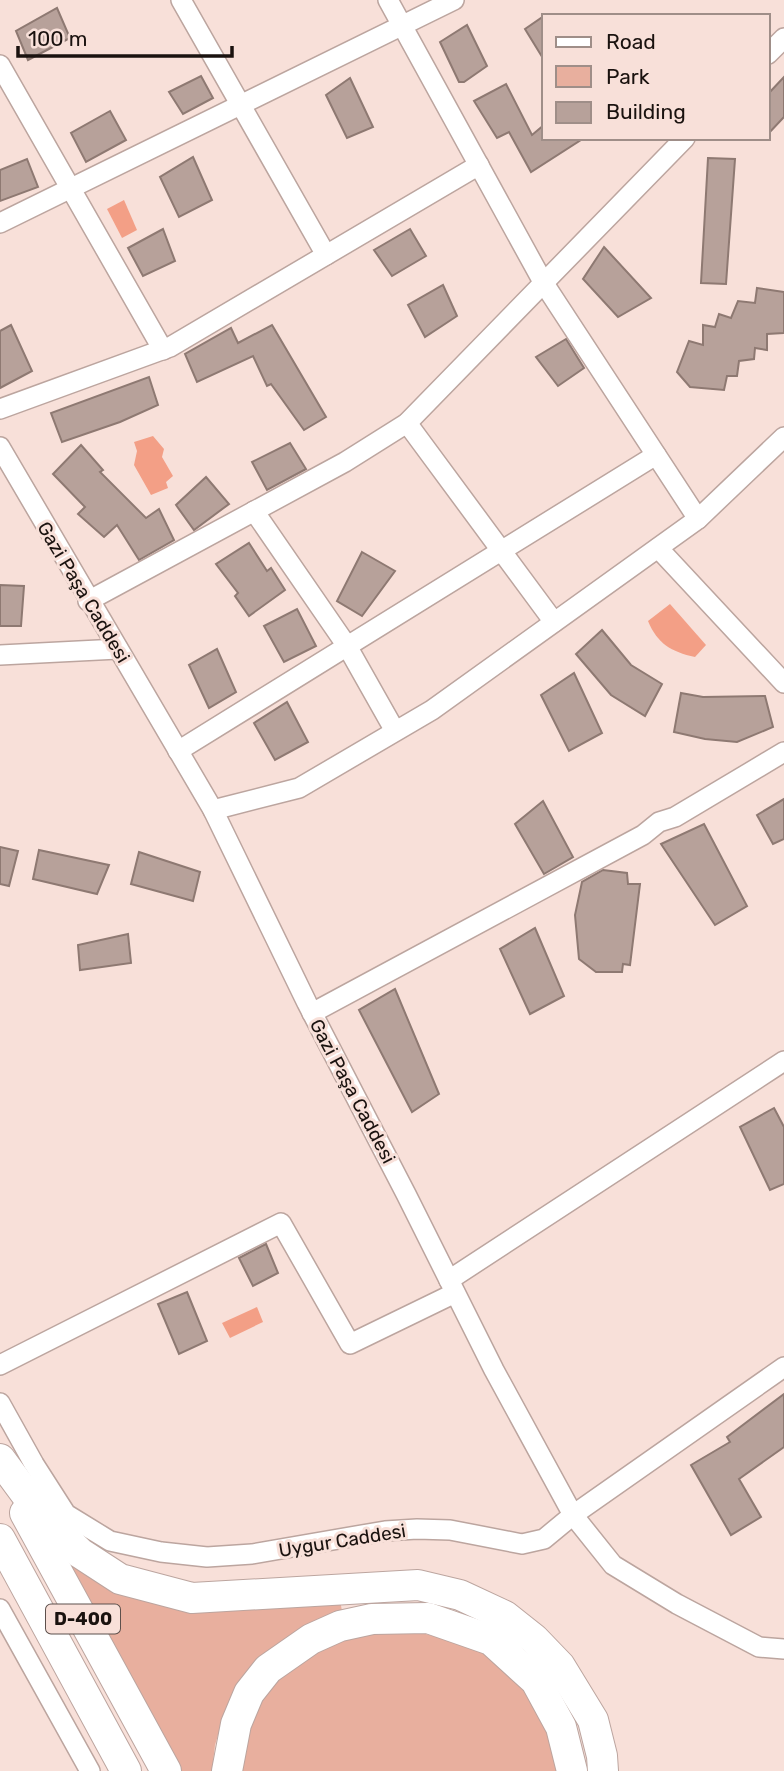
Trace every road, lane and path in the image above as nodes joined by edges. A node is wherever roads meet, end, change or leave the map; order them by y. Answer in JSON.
{"nodes":[{"id":1,"x":181,"y":0,"type":"edge"},
{"id":2,"x":388,"y":0,"type":"edge"},
{"id":3,"x":454,"y":0,"type":"edge"},
{"id":4,"x":403,"y":27,"type":"junction"},
{"id":5,"x":784,"y":38,"type":"edge"},
{"id":6,"x":770,"y":52,"type":"edge"},
{"id":7,"x":0,"y":65,"type":"edge"},
{"id":8,"x":242,"y":106,"type":"junction"},
{"id":9,"x":683,"y":140,"type":"edge"},
{"id":10,"x":479,"y":165,"type":"junction"},
{"id":11,"x":71,"y":188,"type":"junction"},
{"id":12,"x":0,"y":223,"type":"edge"},
{"id":13,"x":326,"y":255,"type":"junction"},
{"id":14,"x":543,"y":282,"type":"junction"},
{"id":15,"x":163,"y":350,"type":"junction"},
{"id":16,"x":0,"y":409,"type":"edge"},
{"id":17,"x":407,"y":423,"type":"junction"},
{"id":18,"x":784,"y":437,"type":"edge"},
{"id":19,"x":0,"y":447,"type":"edge"},
{"id":20,"x":656,"y":454,"type":"junction"},
{"id":21,"x":254,"y":511,"type":"junction"},
{"id":22,"x":698,"y":519,"type":"junction"},
{"id":23,"x":658,"y":548,"type":"junction"},
{"id":24,"x":501,"y":550,"type":"junction"},
{"id":25,"x":88,"y":601,"type":"junction"},
{"id":26,"x":554,"y":622,"type":"junction"},
{"id":27,"x":347,"y":646,"type":"junction"},
{"id":28,"x":118,"y":649,"type":"junction"},
{"id":29,"x":0,"y":655,"type":"edge"},
{"id":30,"x":784,"y":683,"type":"edge"},
{"id":31,"x":396,"y":732,"type":"junction"},
{"id":32,"x":178,"y":751,"type":"junction"},
{"id":33,"x":784,"y":752,"type":"edge"},
{"id":34,"x":213,"y":810,"type":"junction"},
{"id":35,"x":312,"y":1013,"type":"junction"},
{"id":36,"x":784,"y":1061,"type":"edge"},
{"id":37,"x":452,"y":1287,"type":"junction"},
{"id":38,"x":0,"y":1366,"type":"edge"},
{"id":39,"x":784,"y":1367,"type":"edge"},
{"id":40,"x":0,"y":1403,"type":"edge"},
{"id":41,"x":0,"y":1459,"type":"edge"},
{"id":42,"x":0,"y":1466,"type":"edge"},
{"id":43,"x":573,"y":1515,"type":"junction"},
{"id":44,"x":0,"y":1541,"type":"edge"},
{"id":45,"x":0,"y":1609,"type":"edge"},
{"id":46,"x":784,"y":1649,"type":"edge"},
{"id":47,"x":90,"y":1771,"type":"edge"},
{"id":48,"x":114,"y":1771,"type":"edge"},
{"id":49,"x":127,"y":1771,"type":"edge"},
{"id":50,"x":166,"y":1771,"type":"edge"},
{"id":51,"x":227,"y":1771,"type":"edge"},
{"id":52,"x":572,"y":1771,"type":"edge"},
{"id":53,"x":603,"y":1771,"type":"edge"}],
"edges":[{"from":1,"to":8,"type":"street"},
{"from":2,"to":4,"type":"street"},
{"from":3,"to":4,"type":"street"},
{"from":4,"to":8,"type":"street"},
{"from":4,"to":10,"type":"street"},
{"from":5,"to":6,"type":"street"},
{"from":7,"to":11,"type":"street"},
{"from":8,"to":11,"type":"street"},
{"from":8,"to":13,"type":"street"},
{"from":9,"to":14,"type":"street"},
{"from":10,"to":13,"type":"street"},
{"from":10,"to":14,"type":"street"},
{"from":11,"to":12,"type":"street"},
{"from":11,"to":15,"type":"street"},
{"from":13,"to":15,"type":"street"},
{"from":14,"to":17,"type":"street"},
{"from":14,"to":20,"type":"street"},
{"from":15,"to":16,"type":"street"},
{"from":17,"to":21,"type":"street"},
{"from":17,"to":24,"type":"street"},
{"from":18,"to":22,"type":"street"},
{"from":19,"to":25,"type":"street","name":"Gazi Paşa Caddesi"},
{"from":20,"to":22,"type":"street"},
{"from":20,"to":24,"type":"street"},
{"from":21,"to":25,"type":"street"},
{"from":21,"to":27,"type":"street"},
{"from":22,"to":23,"type":"street"},
{"from":23,"to":26,"type":"street"},
{"from":23,"to":30,"type":"street"},
{"from":24,"to":26,"type":"street"},
{"from":24,"to":27,"type":"street"},
{"from":25,"to":28,"type":"street","name":"Gazi Paşa Caddesi"},
{"from":26,"to":31,"type":"street"},
{"from":27,"to":31,"type":"street"},
{"from":27,"to":32,"type":"street"},
{"from":28,"to":29,"type":"street"},
{"from":28,"to":32,"type":"street","name":"Gazi Paşa Caddesi"},
{"from":31,"to":34,"type":"street"},
{"from":32,"to":34,"type":"street","name":"Gazi Paşa Caddesi"},
{"from":33,"to":35,"type":"street"},
{"from":34,"to":35,"type":"street","name":"Gazi Paşa Caddesi"},
{"from":35,"to":37,"type":"street","name":"Gazi Paşa Caddesi"},
{"from":36,"to":37,"type":"street"},
{"from":37,"to":38,"type":"street"},
{"from":37,"to":43,"type":"street","name":"Gazi Paşa Caddesi"},
{"from":39,"to":43,"type":"street","name":"Uygur Caddesi"},
{"from":40,"to":43,"type":"street","name":"Uygur Caddesi"},
{"from":41,"to":53,"type":"highway"},
{"from":42,"to":50,"type":"highway","number":"D-400"},
{"from":43,"to":46,"type":"street","name":"Gazi Paşa Caddesi"},
{"from":44,"to":48,"type":"highway"},
{"from":44,"to":49,"type":"highway","number":"D-400"},
{"from":45,"to":47,"type":"street"},
{"from":51,"to":52,"type":"highway"}]}
